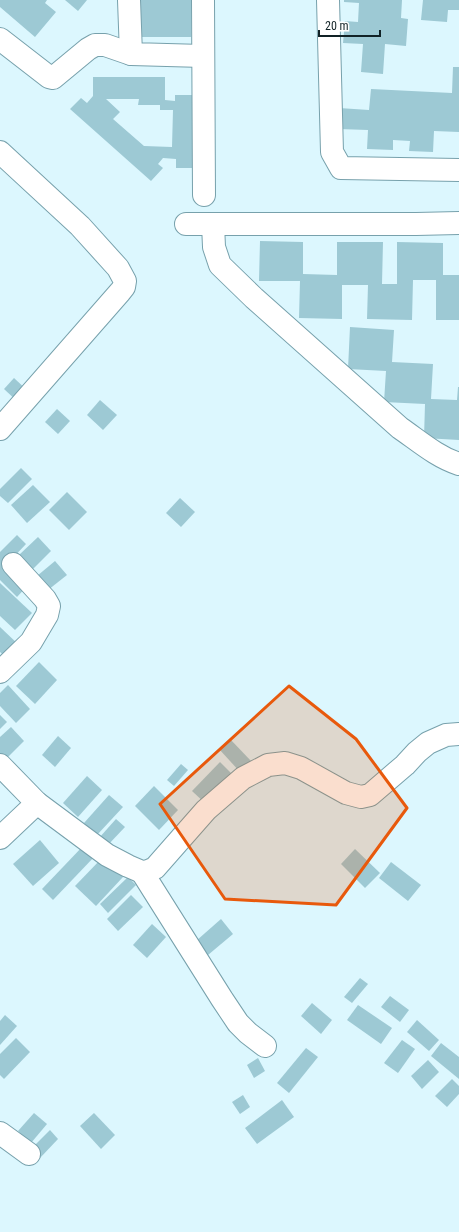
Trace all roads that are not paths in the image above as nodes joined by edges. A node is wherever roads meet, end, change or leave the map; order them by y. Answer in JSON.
{"nodes":[{"id":1,"x":129,"y":0,"type":"edge"},
{"id":2,"x":202,"y":0,"type":"edge"},
{"id":3,"x":328,"y":0,"type":"edge"},
{"id":4,"x":0,"y":39,"type":"edge"},
{"id":5,"x":131,"y":54,"type":"junction"},
{"id":6,"x":203,"y":56,"type":"junction"},
{"id":7,"x":0,"y":152,"type":"edge"},
{"id":8,"x":459,"y":170,"type":"edge"},
{"id":9,"x":204,"y":195,"type":"dead end"},
{"id":10,"x":459,"y":223,"type":"edge"},
{"id":11,"x":186,"y":224,"type":"dead end"},
{"id":12,"x":213,"y":224,"type":"junction"},
{"id":13,"x":0,"y":429,"type":"edge"},
{"id":14,"x":459,"y":464,"type":"edge"},
{"id":15,"x":13,"y":564,"type":"dead end"},
{"id":16,"x":0,"y":672,"type":"edge"},
{"id":17,"x":459,"y":734,"type":"edge"},
{"id":18,"x":0,"y":765,"type":"edge"},
{"id":19,"x":37,"y":802,"type":"junction"},
{"id":20,"x":0,"y":838,"type":"edge"},
{"id":21,"x":142,"y":872,"type":"junction"},
{"id":22,"x":265,"y":1046,"type":"dead end"},
{"id":23,"x":0,"y":1134,"type":"edge"},
{"id":24,"x":29,"y":1154,"type":"dead end"}],
"edges":[{"from":1,"to":5,"type":"street"},
{"from":2,"to":6,"type":"street"},
{"from":3,"to":8,"type":"street"},
{"from":4,"to":5,"type":"street"},
{"from":5,"to":6,"type":"street"},
{"from":6,"to":9,"type":"street"},
{"from":7,"to":13,"type":"street"},
{"from":10,"to":12,"type":"street"},
{"from":11,"to":12,"type":"street"},
{"from":12,"to":14,"type":"street"},
{"from":15,"to":16,"type":"street"},
{"from":17,"to":21,"type":"street"},
{"from":18,"to":19,"type":"street"},
{"from":19,"to":20,"type":"street"},
{"from":19,"to":21,"type":"street"},
{"from":21,"to":22,"type":"street"},
{"from":23,"to":24,"type":"street"}]}
